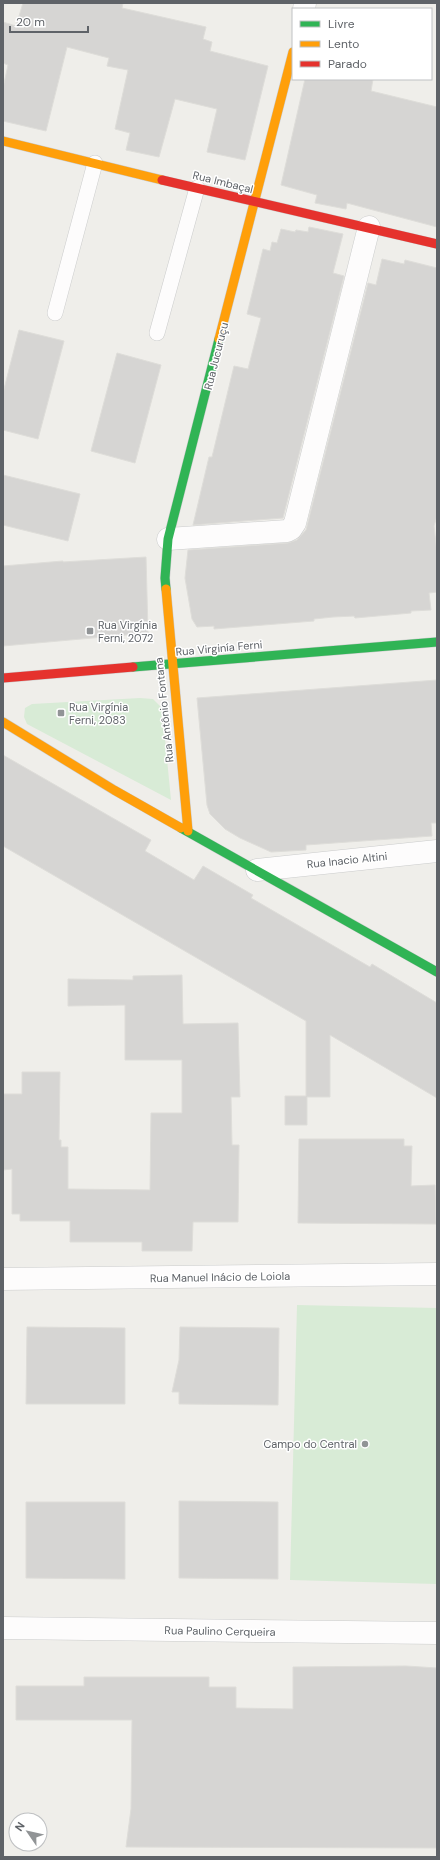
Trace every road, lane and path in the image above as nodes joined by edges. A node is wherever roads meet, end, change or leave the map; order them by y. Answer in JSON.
{"nodes":[{"id":1,"x":292,"y":56,"type":"edge"},
{"id":2,"x":3,"y":141,"type":"edge"},
{"id":3,"x":95,"y":163,"type":"junction"},
{"id":4,"x":197,"y":188,"type":"junction"},
{"id":5,"x":255,"y":203,"type":"junction"},
{"id":6,"x":369,"y":227,"type":"junction"},
{"id":7,"x":437,"y":244,"type":"edge"},
{"id":8,"x":55,"y":313,"type":"dead end"},
{"id":9,"x":157,"y":333,"type":"dead end"},
{"id":10,"x":168,"y":539,"type":"junction"},
{"id":11,"x":437,"y":642,"type":"edge"},
{"id":12,"x":171,"y":664,"type":"junction"},
{"id":13,"x":3,"y":678,"type":"edge"},
{"id":14,"x":3,"y":722,"type":"edge"},
{"id":15,"x":188,"y":831,"type":"junction"},
{"id":16,"x":437,"y":851,"type":"edge"},
{"id":17,"x":257,"y":870,"type":"junction"},
{"id":18,"x":437,"y":972,"type":"edge"},
{"id":19,"x":437,"y":1274,"type":"edge"},
{"id":20,"x":3,"y":1279,"type":"edge"},
{"id":21,"x":3,"y":1628,"type":"edge"},
{"id":22,"x":437,"y":1633,"type":"edge"}],
"edges":[{"from":1,"to":5,"type":"street","name":"Rua Jucuruçu"},
{"from":2,"to":3,"type":"street","name":"Rua Imbaçal"},
{"from":3,"to":4,"type":"street","name":"Rua Imbaçal"},
{"from":3,"to":8,"type":"lane"},
{"from":4,"to":5,"type":"street","name":"Rua Imbaçal"},
{"from":4,"to":9,"type":"lane"},
{"from":5,"to":6,"type":"street","name":"Rua Imbaçal"},
{"from":5,"to":10,"type":"street","name":"Rua Jucuruçu"},
{"from":6,"to":7,"type":"street","name":"Rua Imbaçal"},
{"from":6,"to":10,"type":"street"},
{"from":10,"to":12,"type":"street","name":"Rua Antônio Fontana"},
{"from":11,"to":12,"type":"street","name":"Rua Virginía Ferni"},
{"from":12,"to":13,"type":"street","name":"Rua Virginía Ferni"},
{"from":12,"to":15,"type":"street","name":"Rua Antônio Fontana"},
{"from":14,"to":15,"type":"street"},
{"from":15,"to":17,"type":"street"},
{"from":16,"to":17,"type":"street","name":"Rua Inacio Altini"},
{"from":17,"to":18,"type":"street"},
{"from":19,"to":20,"type":"street","name":"Rua Manuel Inácio de Loiola"},
{"from":21,"to":22,"type":"street","name":"Rua Paulino Cerqueira"}]}
